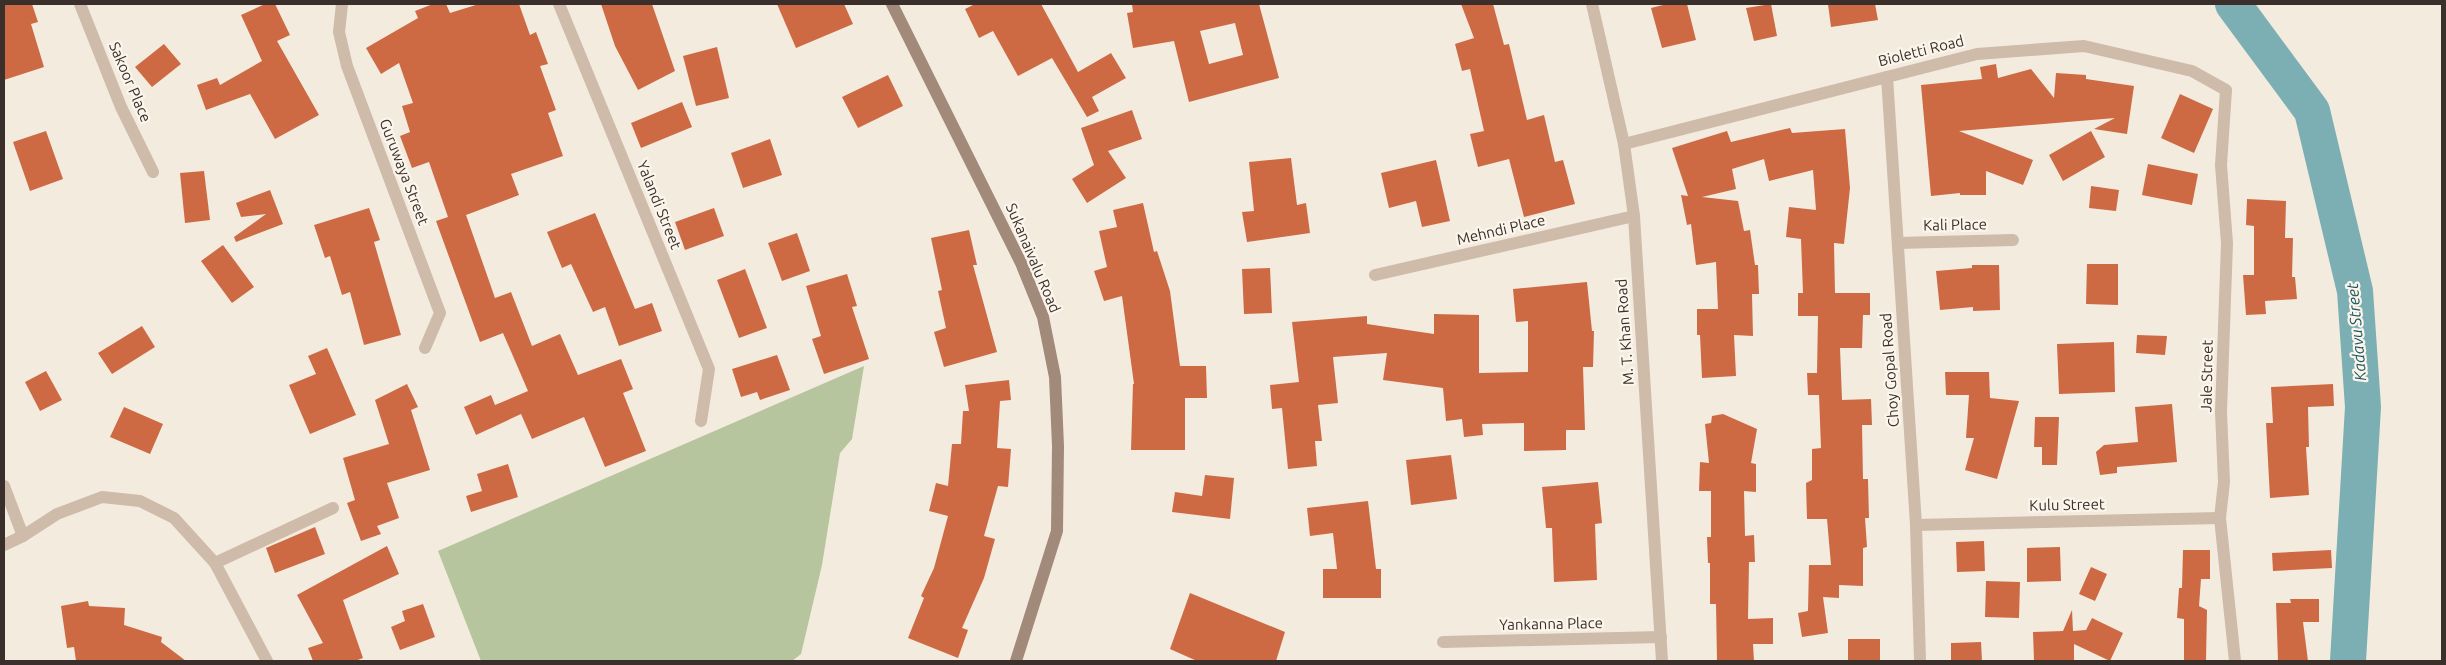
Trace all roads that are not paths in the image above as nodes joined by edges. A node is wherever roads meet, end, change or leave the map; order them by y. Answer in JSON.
{"nodes":[{"id":1,"x":80,"y":4,"type":"edge"},
{"id":2,"x":342,"y":4,"type":"edge"},
{"id":3,"x":559,"y":4,"type":"edge"},
{"id":4,"x":892,"y":4,"type":"edge"},
{"id":5,"x":1592,"y":4,"type":"edge"},
{"id":6,"x":1886,"y":77,"type":"junction"},
{"id":7,"x":2226,"y":90,"type":"joint"},
{"id":8,"x":1624,"y":144,"type":"junction"},
{"id":9,"x":153,"y":172,"type":"dead end"},
{"id":10,"x":1634,"y":216,"type":"junction"},
{"id":11,"x":2013,"y":240,"type":"dead end"},
{"id":12,"x":1898,"y":243,"type":"junction"},
{"id":13,"x":1375,"y":275,"type":"dead end"},
{"id":14,"x":425,"y":348,"type":"dead end"},
{"id":15,"x":701,"y":421,"type":"dead end"},
{"id":16,"x":4,"y":486,"type":"edge"},
{"id":17,"x":333,"y":508,"type":"dead end"},
{"id":18,"x":2220,"y":518,"type":"junction"},
{"id":19,"x":1916,"y":526,"type":"junction"},
{"id":20,"x":23,"y":536,"type":"junction"},
{"id":21,"x":4,"y":545,"type":"edge"},
{"id":22,"x":215,"y":563,"type":"junction"},
{"id":23,"x":1660,"y":637,"type":"junction"},
{"id":24,"x":1443,"y":642,"type":"dead end"},
{"id":25,"x":268,"y":661,"type":"edge"},
{"id":26,"x":1016,"y":661,"type":"edge"},
{"id":27,"x":1662,"y":661,"type":"edge"},
{"id":28,"x":1920,"y":661,"type":"edge"},
{"id":29,"x":2235,"y":661,"type":"edge"}],
"edges":[{"from":1,"to":9,"type":"street","name":"Sakoor Place"},
{"from":2,"to":14,"type":"street","name":"Guruwaya Street"},
{"from":3,"to":15,"type":"street","name":"Yalandi Street"},
{"from":4,"to":26,"type":"main road","name":"Sukanaivalu Road"},
{"from":5,"to":8,"type":"street","name":"M. T. Khan Road"},
{"from":6,"to":7,"type":"street","name":"Bioletti Road"},
{"from":6,"to":8,"type":"street","name":"Bioletti Road"},
{"from":6,"to":12,"type":"street","name":"Choy Gopal Road"},
{"from":7,"to":18,"type":"street","name":"Jale Street"},
{"from":8,"to":10,"type":"street","name":"M. T. Khan Road"},
{"from":10,"to":13,"type":"street","name":"Mehndi Place"},
{"from":10,"to":23,"type":"street","name":"M. T. Khan Road"},
{"from":11,"to":12,"type":"street","name":"Kali Place"},
{"from":12,"to":19,"type":"street","name":"Choy Gopal Road"},
{"from":16,"to":20,"type":"street"},
{"from":17,"to":22,"type":"street"},
{"from":18,"to":19,"type":"street","name":"Kulu Street"},
{"from":18,"to":29,"type":"street","name":"Jale Street"},
{"from":19,"to":28,"type":"street","name":"Choy Gopal Road"},
{"from":20,"to":21,"type":"street"},
{"from":20,"to":22,"type":"street"},
{"from":22,"to":25,"type":"street"},
{"from":23,"to":24,"type":"street","name":"Yankanna Place"},
{"from":23,"to":27,"type":"street","name":"M. T. Khan Road"}]}
